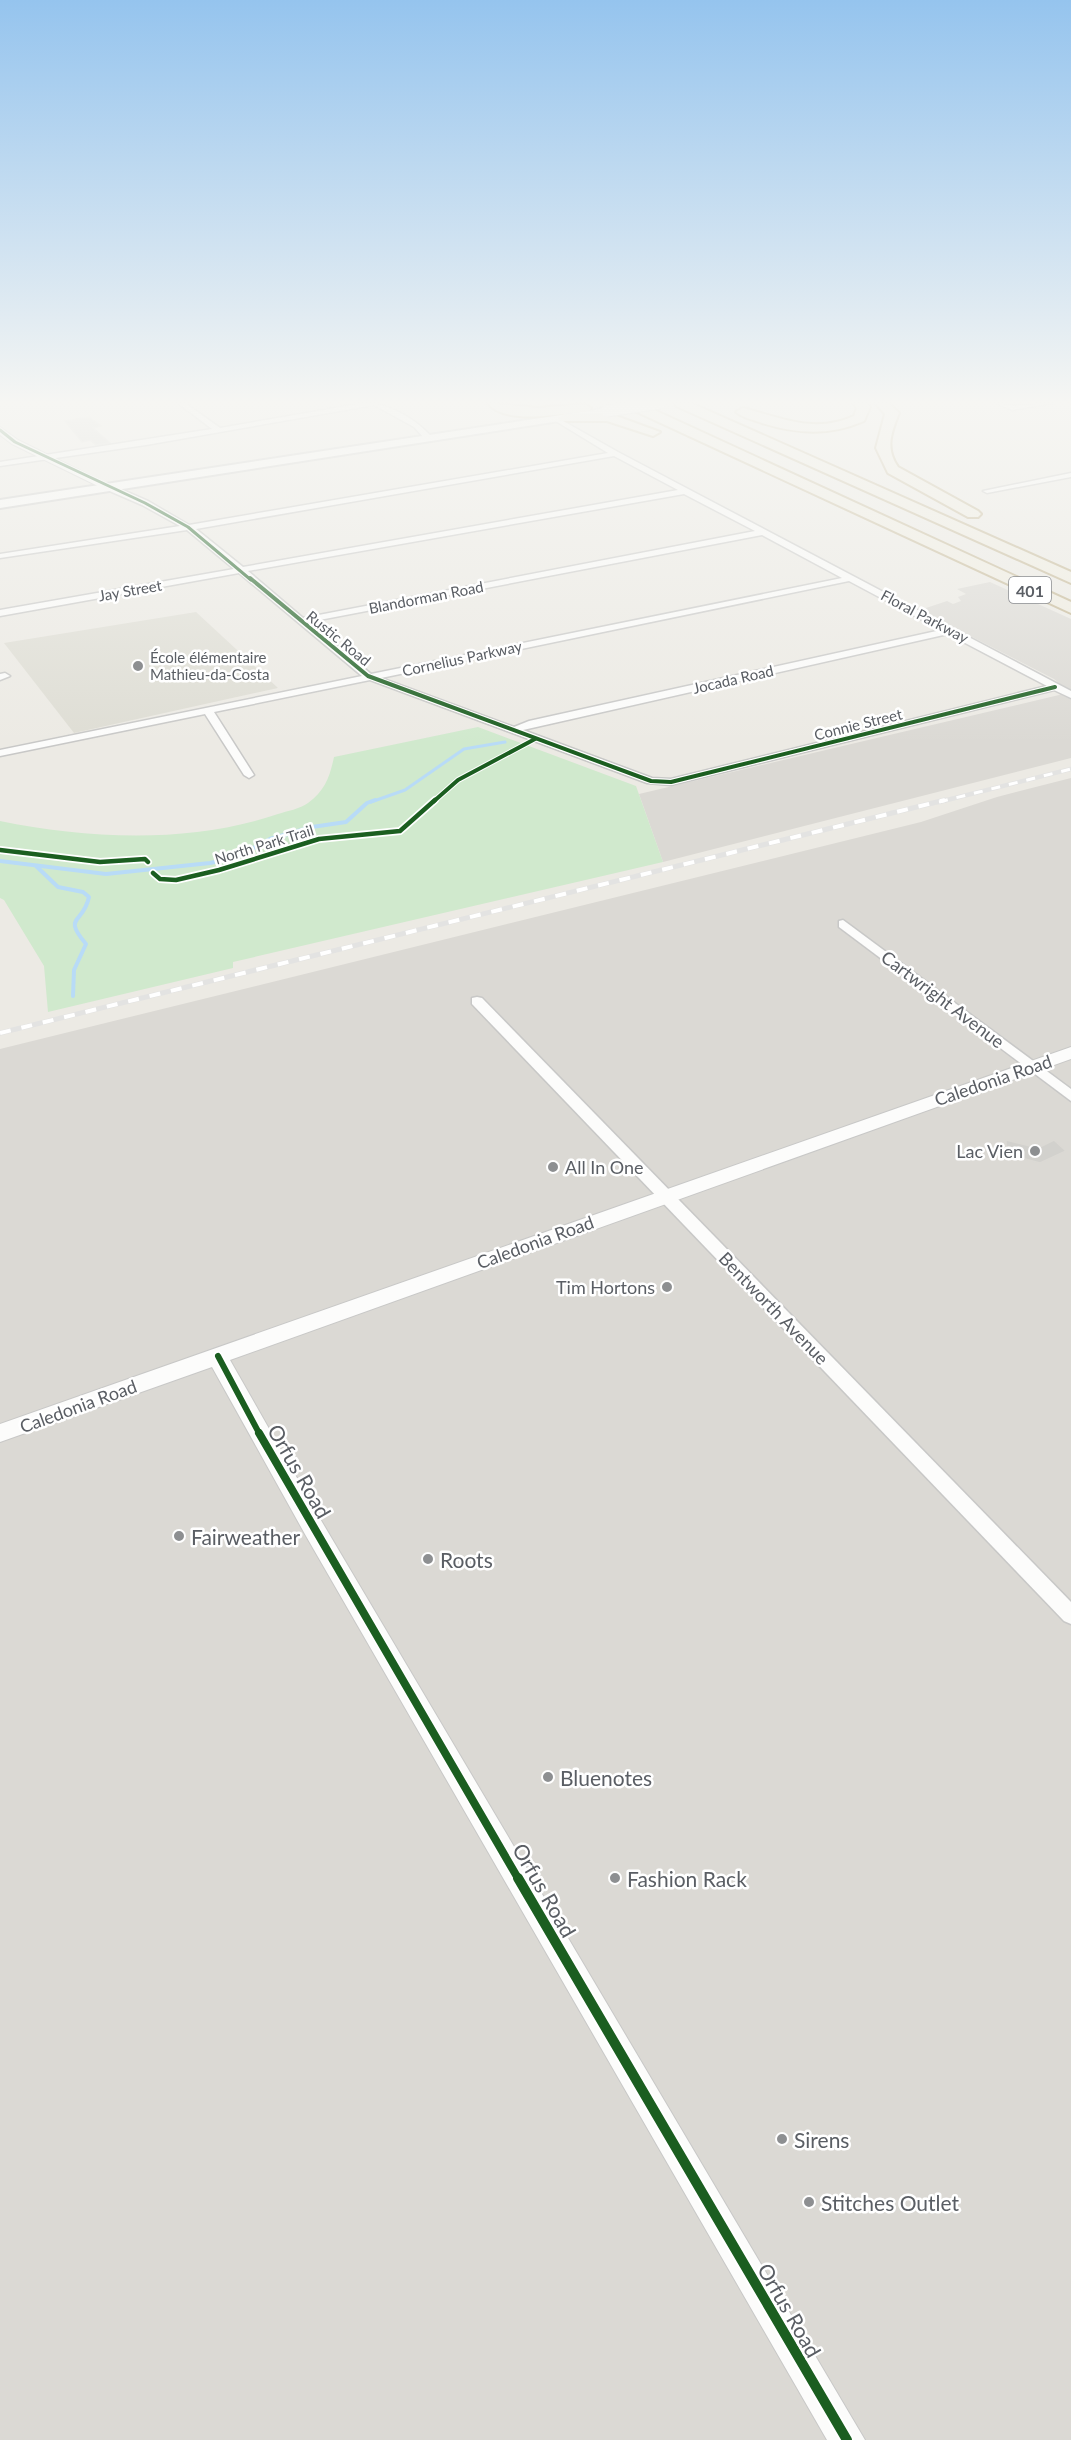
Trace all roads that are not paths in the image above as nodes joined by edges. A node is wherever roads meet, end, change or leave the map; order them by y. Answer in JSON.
{"nodes":[{"id":1,"x":170,"y":517,"type":"edge"},
{"id":2,"x":247,"y":517,"type":"edge"},
{"id":3,"x":540,"y":517,"type":"edge"},
{"id":4,"x":735,"y":517,"type":"edge"},
{"id":5,"x":855,"y":517,"type":"edge"},
{"id":6,"x":873,"y":517,"type":"edge"},
{"id":7,"x":908,"y":517,"type":"edge"},
{"id":8,"x":935,"y":517,"type":"edge"},
{"id":9,"x":960,"y":517,"type":"edge"},
{"id":10,"x":979,"y":517,"type":"edge"},
{"id":11,"x":989,"y":522,"type":"dead end"},
{"id":12,"x":188,"y":527,"type":"junction"},
{"id":13,"x":764,"y":532,"type":"junction"},
{"id":14,"x":1019,"y":538,"type":"dead end"},
{"id":15,"x":1037,"y":551,"type":"junction"},
{"id":16,"x":0,"y":556,"type":"edge"},
{"id":17,"x":1071,"y":566,"type":"edge"},
{"id":18,"x":241,"y":570,"type":"junction"},
{"id":19,"x":989,"y":571,"type":"junction"},
{"id":20,"x":854,"y":578,"type":"junction"},
{"id":21,"x":1071,"y":578,"type":"edge"},
{"id":22,"x":1071,"y":592,"type":"edge"},
{"id":23,"x":1071,"y":608,"type":"edge"},
{"id":24,"x":0,"y":613,"type":"edge"},
{"id":25,"x":300,"y":621,"type":"junction"},
{"id":26,"x":952,"y":630,"type":"junction"},
{"id":27,"x":368,"y":676,"type":"junction"},
{"id":28,"x":1055,"y":687,"type":"junction"},
{"id":29,"x":1071,"y":695,"type":"edge"},
{"id":30,"x":208,"y":710,"type":"junction"},
{"id":31,"x":515,"y":730,"type":"junction"},
{"id":32,"x":0,"y":753,"type":"edge"},
{"id":33,"x":249,"y":775,"type":"dead end"},
{"id":34,"x":666,"y":783,"type":"joint"},
{"id":35,"x":843,"y":924,"type":"dead end"},
{"id":36,"x":477,"y":1001,"type":"dead end"},
{"id":37,"x":1071,"y":1053,"type":"edge"},
{"id":38,"x":1033,"y":1066,"type":"junction"},
{"id":39,"x":1071,"y":1096,"type":"edge"},
{"id":40,"x":666,"y":1196,"type":"junction"},
{"id":41,"x":218,"y":1356,"type":"junction"},
{"id":42,"x":0,"y":1434,"type":"edge"},
{"id":43,"x":1071,"y":1616,"type":"edge"},
{"id":44,"x":847,"y":2440,"type":"edge"}],
"edges":[{"from":1,"to":12,"type":"street","name":"Rustic Road"},
{"from":2,"to":12,"type":"street"},
{"from":3,"to":18,"type":"street","name":"Jay Street"},
{"from":4,"to":13,"type":"street","name":"Floral Parkway"},
{"from":5,"to":19,"type":"highway"},
{"from":6,"to":19,"type":"highway","number":"401"},
{"from":7,"to":22,"type":"highway","number":"401"},
{"from":8,"to":21,"type":"highway","number":"401"},
{"from":9,"to":15,"type":"highway","number":"401"},
{"from":10,"to":11,"type":"highway"},
{"from":12,"to":16,"type":"street"},
{"from":12,"to":18,"type":"street","name":"Rustic Road"},
{"from":13,"to":20,"type":"street","name":"Floral Parkway"},
{"from":13,"to":25,"type":"street","name":"Blandorman Road"},
{"from":14,"to":15,"type":"highway"},
{"from":15,"to":17,"type":"highway","number":"401"},
{"from":18,"to":24,"type":"street","name":"Jay Street"},
{"from":18,"to":25,"type":"street","name":"Rustic Road"},
{"from":19,"to":23,"type":"highway","number":"401"},
{"from":20,"to":26,"type":"street","name":"Floral Parkway"},
{"from":20,"to":27,"type":"street","name":"Cornelius Parkway"},
{"from":25,"to":27,"type":"street","name":"Rustic Road"},
{"from":26,"to":28,"type":"street","name":"Floral Parkway"},
{"from":26,"to":31,"type":"street","name":"Jocada Road"},
{"from":27,"to":30,"type":"street","name":"Cornelius Parkway"},
{"from":27,"to":31,"type":"street","name":"Rustic Road"},
{"from":28,"to":29,"type":"street","name":"Floral Parkway"},
{"from":28,"to":34,"type":"street","name":"Connie Street"},
{"from":30,"to":32,"type":"street","name":"Cornelius Parkway"},
{"from":30,"to":33,"type":"street"},
{"from":31,"to":34,"type":"street","name":"Rustic Road"},
{"from":35,"to":38,"type":"street","name":"Cartwright Avenue"},
{"from":36,"to":40,"type":"street","name":"Bentworth Avenue"},
{"from":37,"to":38,"type":"street","name":"Caledonia Road"},
{"from":38,"to":39,"type":"street","name":"Cartwright Avenue"},
{"from":38,"to":40,"type":"street","name":"Caledonia Road"},
{"from":40,"to":41,"type":"street","name":"Caledonia Road"},
{"from":40,"to":43,"type":"street","name":"Bentworth Avenue"},
{"from":41,"to":42,"type":"street","name":"Caledonia Road"},
{"from":41,"to":44,"type":"street","name":"Orfus Road"}]}
